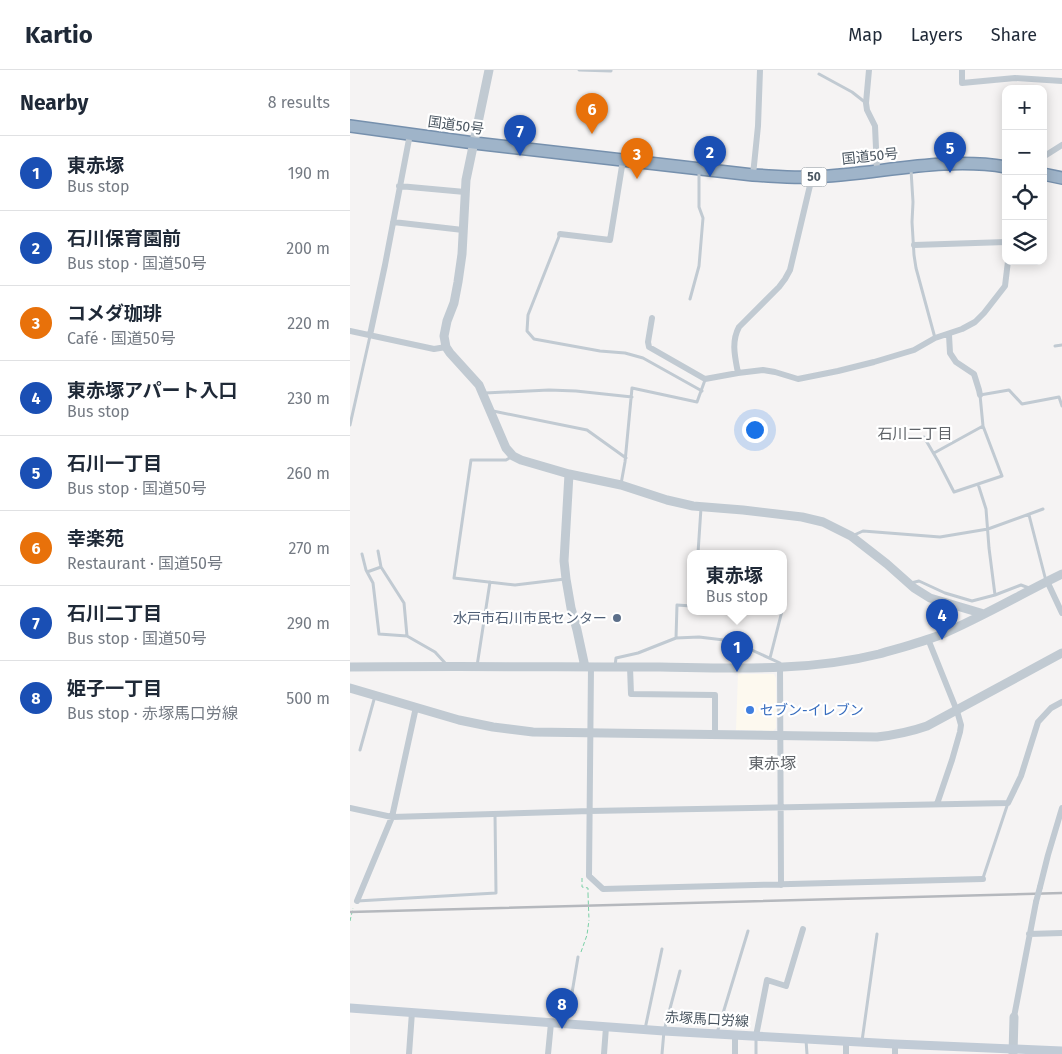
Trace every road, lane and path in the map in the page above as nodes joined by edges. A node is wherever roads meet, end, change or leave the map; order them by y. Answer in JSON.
{"nodes":[{"id":1,"x":489,"y":70,"type":"edge"},
{"id":2,"x":580,"y":70,"type":"edge"},
{"id":3,"x":611,"y":70,"type":"edge"},
{"id":4,"x":760,"y":70,"type":"edge"},
{"id":5,"x":869,"y":70,"type":"edge"},
{"id":6,"x":962,"y":70,"type":"edge"},
{"id":7,"x":819,"y":74,"type":"dead end"},
{"id":8,"x":1062,"y":81,"type":"edge"},
{"id":9,"x":866,"y":103,"type":"junction"},
{"id":10,"x":350,"y":126,"type":"edge"},
{"id":11,"x":410,"y":134,"type":"junction"},
{"id":12,"x":474,"y":143,"type":"junction"},
{"id":13,"x":1062,"y":145,"type":"edge"},
{"id":14,"x":1047,"y":154,"type":"edge"},
{"id":15,"x":623,"y":160,"type":"junction"},
{"id":16,"x":911,"y":167,"type":"junction"},
{"id":17,"x":1002,"y":167,"type":"edge"},
{"id":18,"x":699,"y":169,"type":"junction"},
{"id":19,"x":878,"y":170,"type":"junction"},
{"id":20,"x":753,"y":175,"type":"junction"},
{"id":21,"x":1047,"y":175,"type":"edge"},
{"id":22,"x":812,"y":177,"type":"junction"},
{"id":23,"x":1062,"y":178,"type":"edge"},
{"id":24,"x":400,"y":186,"type":"junction"},
{"id":25,"x":465,"y":192,"type":"junction"},
{"id":26,"x":393,"y":222,"type":"junction"},
{"id":27,"x":463,"y":230,"type":"junction"},
{"id":28,"x":560,"y":234,"type":"joint"},
{"id":29,"x":1002,"y":242,"type":"edge"},
{"id":30,"x":914,"y":245,"type":"junction"},
{"id":31,"x":1008,"y":265,"type":"edge"},
{"id":32,"x":690,"y":299,"type":"dead end"},
{"id":33,"x":652,"y":318,"type":"dead end"},
{"id":34,"x":350,"y":331,"type":"edge"},
{"id":35,"x":949,"y":334,"type":"junction"},
{"id":36,"x":370,"y":335,"type":"junction"},
{"id":37,"x":935,"y":338,"type":"junction"},
{"id":38,"x":1062,"y":345,"type":"edge"},
{"id":39,"x":1055,"y":346,"type":"dead end"},
{"id":40,"x":446,"y":347,"type":"junction"},
{"id":41,"x":738,"y":373,"type":"junction"},
{"id":42,"x":705,"y":379,"type":"junction"},
{"id":43,"x":702,"y":391,"type":"junction"},
{"id":44,"x":483,"y":393,"type":"junction"},
{"id":45,"x":980,"y":395,"type":"junction"},
{"id":46,"x":632,"y":397,"type":"junction"},
{"id":47,"x":1062,"y":406,"type":"edge"},
{"id":48,"x":490,"y":410,"type":"junction"},
{"id":49,"x":350,"y":425,"type":"edge"},
{"id":50,"x":983,"y":426,"type":"junction"},
{"id":51,"x":924,"y":437,"type":"dead end"},
{"id":52,"x":934,"y":453,"type":"junction"},
{"id":53,"x":513,"y":456,"type":"junction"},
{"id":54,"x":626,"y":458,"type":"junction"},
{"id":55,"x":569,"y":474,"type":"junction"},
{"id":56,"x":978,"y":484,"type":"junction"},
{"id":57,"x":621,"y":485,"type":"junction"},
{"id":58,"x":701,"y":507,"type":"junction"},
{"id":59,"x":1043,"y":510,"type":"dead end"},
{"id":60,"x":1029,"y":515,"type":"junction"},
{"id":61,"x":988,"y":529,"type":"junction"},
{"id":62,"x":851,"y":536,"type":"junction"},
{"id":63,"x":698,"y":550,"type":"edge"},
{"id":64,"x":378,"y":551,"type":"dead end"},
{"id":65,"x":362,"y":554,"type":"dead end"},
{"id":66,"x":381,"y":567,"type":"junction"},
{"id":67,"x":367,"y":572,"type":"junction"},
{"id":68,"x":1062,"y":574,"type":"edge"},
{"id":69,"x":566,"y":579,"type":"junction"},
{"id":70,"x":490,"y":582,"type":"junction"},
{"id":71,"x":1047,"y":582,"type":"junction"},
{"id":72,"x":908,"y":583,"type":"junction"},
{"id":73,"x":1032,"y":589,"type":"junction"},
{"id":74,"x":995,"y":595,"type":"junction"},
{"id":75,"x":687,"y":606,"type":"edge"},
{"id":76,"x":1062,"y":613,"type":"edge"},
{"id":77,"x":984,"y":614,"type":"junction"},
{"id":78,"x":781,"y":615,"type":"edge"},
{"id":79,"x":407,"y":636,"type":"junction"},
{"id":80,"x":676,"y":638,"type":"junction"},
{"id":81,"x":928,"y":639,"type":"junction"},
{"id":82,"x":1062,"y":653,"type":"edge"},
{"id":83,"x":770,"y":658,"type":"junction"},
{"id":84,"x":350,"y":667,"type":"edge"},
{"id":85,"x":448,"y":667,"type":"junction"},
{"id":86,"x":477,"y":667,"type":"junction"},
{"id":87,"x":588,"y":667,"type":"junction"},
{"id":88,"x":615,"y":667,"type":"junction"},
{"id":89,"x":630,"y":667,"type":"junction"},
{"id":90,"x":780,"y":667,"type":"junction"},
{"id":91,"x":350,"y":688,"type":"edge"},
{"id":92,"x":376,"y":696,"type":"junction"},
{"id":93,"x":1062,"y":702,"type":"edge"},
{"id":94,"x":416,"y":707,"type":"junction"},
{"id":95,"x":957,"y":711,"type":"junction"},
{"id":96,"x":590,"y":733,"type":"junction"},
{"id":97,"x":716,"y":735,"type":"junction"},
{"id":98,"x":780,"y":736,"type":"junction"},
{"id":99,"x":360,"y":750,"type":"dead end"},
{"id":100,"x":1008,"y":803,"type":"junction"},
{"id":101,"x":937,"y":804,"type":"junction"},
{"id":102,"x":350,"y":808,"type":"edge"},
{"id":103,"x":781,"y":808,"type":"junction"},
{"id":104,"x":1062,"y":808,"type":"edge"},
{"id":105,"x":590,"y":811,"type":"junction"},
{"id":106,"x":495,"y":814,"type":"junction"},
{"id":107,"x":392,"y":817,"type":"junction"},
{"id":108,"x":983,"y":879,"type":"joint"},
{"id":109,"x":781,"y":885,"type":"junction"},
{"id":110,"x":582,"y":887,"type":"dead end"},
{"id":111,"x":356,"y":901,"type":"junction"},
{"id":112,"x":350,"y":921,"type":"edge"},
{"id":113,"x":803,"y":929,"type":"dead end"},
{"id":114,"x":748,"y":931,"type":"dead end"},
{"id":115,"x":1062,"y":933,"type":"edge"},
{"id":116,"x":877,"y":934,"type":"dead end"},
{"id":117,"x":1029,"y":934,"type":"junction"},
{"id":118,"x":662,"y":949,"type":"dead end"},
{"id":119,"x":578,"y":957,"type":"joint"},
{"id":120,"x":680,"y":971,"type":"dead end"},
{"id":121,"x":350,"y":1008,"type":"edge"},
{"id":122,"x":412,"y":1012,"type":"junction"},
{"id":123,"x":1014,"y":1017,"type":"joint"},
{"id":124,"x":551,"y":1023,"type":"junction"},
{"id":125,"x":567,"y":1025,"type":"junction"},
{"id":126,"x":606,"y":1027,"type":"junction"},
{"id":127,"x":644,"y":1029,"type":"junction"},
{"id":128,"x":664,"y":1031,"type":"junction"},
{"id":129,"x":717,"y":1034,"type":"junction"},
{"id":130,"x":735,"y":1034,"type":"junction"},
{"id":131,"x":756,"y":1036,"type":"junction"},
{"id":132,"x":806,"y":1038,"type":"junction"},
{"id":133,"x":846,"y":1041,"type":"junction"},
{"id":134,"x":862,"y":1042,"type":"junction"},
{"id":135,"x":895,"y":1044,"type":"junction"},
{"id":136,"x":961,"y":1050,"type":"edge"},
{"id":137,"x":1013,"y":1052,"type":"edge"},
{"id":138,"x":1062,"y":1052,"type":"edge"},
{"id":139,"x":409,"y":1054,"type":"edge"},
{"id":140,"x":548,"y":1054,"type":"edge"},
{"id":141,"x":604,"y":1054,"type":"edge"},
{"id":142,"x":662,"y":1054,"type":"edge"},
{"id":143,"x":735,"y":1054,"type":"edge"},
{"id":144,"x":756,"y":1054,"type":"edge"},
{"id":145,"x":807,"y":1054,"type":"edge"},
{"id":146,"x":846,"y":1054,"type":"edge"},
{"id":147,"x":895,"y":1054,"type":"edge"}],
"edges":[{"from":1,"to":12,"type":"street"},
{"from":2,"to":3,"type":"lane"},
{"from":4,"to":20,"type":"street"},
{"from":5,"to":9,"type":"street"},
{"from":6,"to":8,"type":"street"},
{"from":7,"to":9,"type":"lane"},
{"from":9,"to":19,"type":"street"},
{"from":10,"to":11,"type":"highway","name":"国道50号","number":"50"},
{"from":11,"to":12,"type":"highway","name":"国道50号","number":"50"},
{"from":11,"to":24,"type":"street"},
{"from":12,"to":15,"type":"highway","name":"国道50号","number":"50"},
{"from":12,"to":25,"type":"street"},
{"from":13,"to":14,"type":"street"},
{"from":15,"to":18,"type":"highway","name":"国道50号","number":"50"},
{"from":15,"to":28,"type":"street"},
{"from":16,"to":17,"type":"highway","name":"国道50号","number":"50"},
{"from":16,"to":19,"type":"highway","name":"国道50号","number":"50"},
{"from":16,"to":30,"type":"lane"},
{"from":18,"to":20,"type":"highway","name":"国道50号","number":"50"},
{"from":18,"to":32,"type":"lane"},
{"from":19,"to":22,"type":"highway","name":"国道50号","number":"50"},
{"from":20,"to":22,"type":"highway","name":"国道50号","number":"50"},
{"from":21,"to":23,"type":"highway"},
{"from":22,"to":41,"type":"street"},
{"from":24,"to":25,"type":"street"},
{"from":24,"to":26,"type":"street"},
{"from":25,"to":27,"type":"street"},
{"from":26,"to":27,"type":"street"},
{"from":26,"to":36,"type":"street"},
{"from":27,"to":40,"type":"street"},
{"from":28,"to":43,"type":"lane"},
{"from":29,"to":30,"type":"street"},
{"from":30,"to":37,"type":"lane"},
{"from":31,"to":35,"type":"street"},
{"from":33,"to":42,"type":"street"},
{"from":34,"to":36,"type":"street"},
{"from":35,"to":37,"type":"street"},
{"from":35,"to":45,"type":"street"},
{"from":36,"to":40,"type":"street"},
{"from":36,"to":49,"type":"lane"},
{"from":37,"to":41,"type":"street"},
{"from":38,"to":39,"type":"lane"},
{"from":40,"to":44,"type":"street"},
{"from":41,"to":42,"type":"street"},
{"from":42,"to":43,"type":"lane"},
{"from":43,"to":46,"type":"lane"},
{"from":44,"to":46,"type":"lane"},
{"from":44,"to":48,"type":"street"},
{"from":45,"to":47,"type":"lane"},
{"from":45,"to":50,"type":"lane"},
{"from":46,"to":54,"type":"lane"},
{"from":48,"to":53,"type":"street"},
{"from":48,"to":54,"type":"lane"},
{"from":50,"to":52,"type":"lane"},
{"from":50,"to":56,"type":"lane"},
{"from":51,"to":52,"type":"lane"},
{"from":52,"to":56,"type":"lane"},
{"from":53,"to":55,"type":"street"},
{"from":53,"to":70,"type":"lane"},
{"from":54,"to":57,"type":"lane"},
{"from":55,"to":57,"type":"street"},
{"from":55,"to":69,"type":"street"},
{"from":56,"to":61,"type":"lane"},
{"from":57,"to":58,"type":"street"},
{"from":58,"to":62,"type":"street"},
{"from":58,"to":63,"type":"lane"},
{"from":59,"to":60,"type":"lane"},
{"from":60,"to":61,"type":"lane"},
{"from":60,"to":71,"type":"lane"},
{"from":61,"to":62,"type":"lane"},
{"from":61,"to":74,"type":"lane"},
{"from":62,"to":72,"type":"street"},
{"from":64,"to":66,"type":"lane"},
{"from":65,"to":67,"type":"lane"},
{"from":66,"to":67,"type":"lane"},
{"from":66,"to":79,"type":"lane"},
{"from":67,"to":79,"type":"lane"},
{"from":68,"to":71,"type":"street"},
{"from":69,"to":70,"type":"lane"},
{"from":69,"to":87,"type":"street"},
{"from":70,"to":86,"type":"lane"},
{"from":71,"to":73,"type":"street"},
{"from":71,"to":76,"type":"street"},
{"from":72,"to":74,"type":"lane"},
{"from":72,"to":77,"type":"street"},
{"from":73,"to":74,"type":"lane"},
{"from":73,"to":77,"type":"street"},
{"from":75,"to":80,"type":"lane"},
{"from":77,"to":81,"type":"street"},
{"from":78,"to":83,"type":"lane"},
{"from":79,"to":85,"type":"lane"},
{"from":80,"to":83,"type":"lane"},
{"from":80,"to":88,"type":"lane"},
{"from":81,"to":90,"type":"street"},
{"from":81,"to":95,"type":"street"},
{"from":82,"to":95,"type":"street"},
{"from":83,"to":90,"type":"lane"},
{"from":84,"to":85,"type":"street"},
{"from":85,"to":86,"type":"street"},
{"from":86,"to":87,"type":"street"},
{"from":87,"to":88,"type":"street"},
{"from":87,"to":96,"type":"street"},
{"from":88,"to":89,"type":"street"},
{"from":89,"to":90,"type":"street"},
{"from":89,"to":97,"type":"street"},
{"from":90,"to":98,"type":"street"},
{"from":91,"to":92,"type":"street"},
{"from":92,"to":94,"type":"street"},
{"from":92,"to":99,"type":"lane"},
{"from":93,"to":100,"type":"street"},
{"from":94,"to":96,"type":"street"},
{"from":94,"to":107,"type":"street"},
{"from":95,"to":98,"type":"street"},
{"from":95,"to":101,"type":"street"},
{"from":96,"to":97,"type":"street"},
{"from":96,"to":105,"type":"street"},
{"from":97,"to":98,"type":"street"},
{"from":98,"to":103,"type":"street"},
{"from":100,"to":101,"type":"street"},
{"from":100,"to":108,"type":"lane"},
{"from":101,"to":103,"type":"street"},
{"from":102,"to":107,"type":"street"},
{"from":103,"to":105,"type":"street"},
{"from":103,"to":109,"type":"street"},
{"from":104,"to":117,"type":"street","bridge":true},
{"from":105,"to":106,"type":"street"},
{"from":105,"to":109,"type":"street"},
{"from":106,"to":107,"type":"street"},
{"from":106,"to":111,"type":"lane"},
{"from":107,"to":111,"type":"street"},
{"from":108,"to":109,"type":"street"},
{"from":110,"to":119,"type":"path","bridge":true},
{"from":111,"to":112,"type":"path"},
{"from":113,"to":131,"type":"street"},
{"from":114,"to":129,"type":"lane"},
{"from":115,"to":117,"type":"street"},
{"from":116,"to":134,"type":"lane"},
{"from":117,"to":123,"type":"street"},
{"from":118,"to":127,"type":"lane"},
{"from":119,"to":125,"type":"lane"},
{"from":120,"to":128,"type":"lane"},
{"from":121,"to":122,"type":"main road","name":"赤塚馬口労線"},
{"from":122,"to":124,"type":"main road","name":"赤塚馬口労線"},
{"from":122,"to":139,"type":"street"},
{"from":123,"to":137,"type":"street"},
{"from":124,"to":125,"type":"main road","name":"赤塚馬口労線"},
{"from":124,"to":140,"type":"street"},
{"from":125,"to":126,"type":"main road","name":"赤塚馬口労線"},
{"from":126,"to":127,"type":"main road","name":"赤塚馬口労線"},
{"from":126,"to":141,"type":"street"},
{"from":127,"to":128,"type":"main road","name":"赤塚馬口労線"},
{"from":128,"to":129,"type":"main road","name":"赤塚馬口労線"},
{"from":128,"to":142,"type":"lane"},
{"from":129,"to":130,"type":"main road","name":"赤塚馬口労線"},
{"from":130,"to":131,"type":"main road","name":"赤塚馬口労線"},
{"from":130,"to":143,"type":"street"},
{"from":131,"to":132,"type":"main road","name":"赤塚馬口労線"},
{"from":131,"to":144,"type":"lane"},
{"from":132,"to":133,"type":"main road","name":"赤塚馬口労線"},
{"from":132,"to":145,"type":"lane"},
{"from":133,"to":134,"type":"main road","name":"赤塚馬口労線"},
{"from":133,"to":146,"type":"street"},
{"from":134,"to":135,"type":"main road","name":"赤塚馬口労線"},
{"from":135,"to":136,"type":"main road","name":"赤塚馬口労線"},
{"from":135,"to":147,"type":"street"},
{"from":136,"to":137,"type":"main road","name":"赤塚馬口労線"},
{"from":137,"to":138,"type":"main road","name":"赤塚馬口労線"}]}
